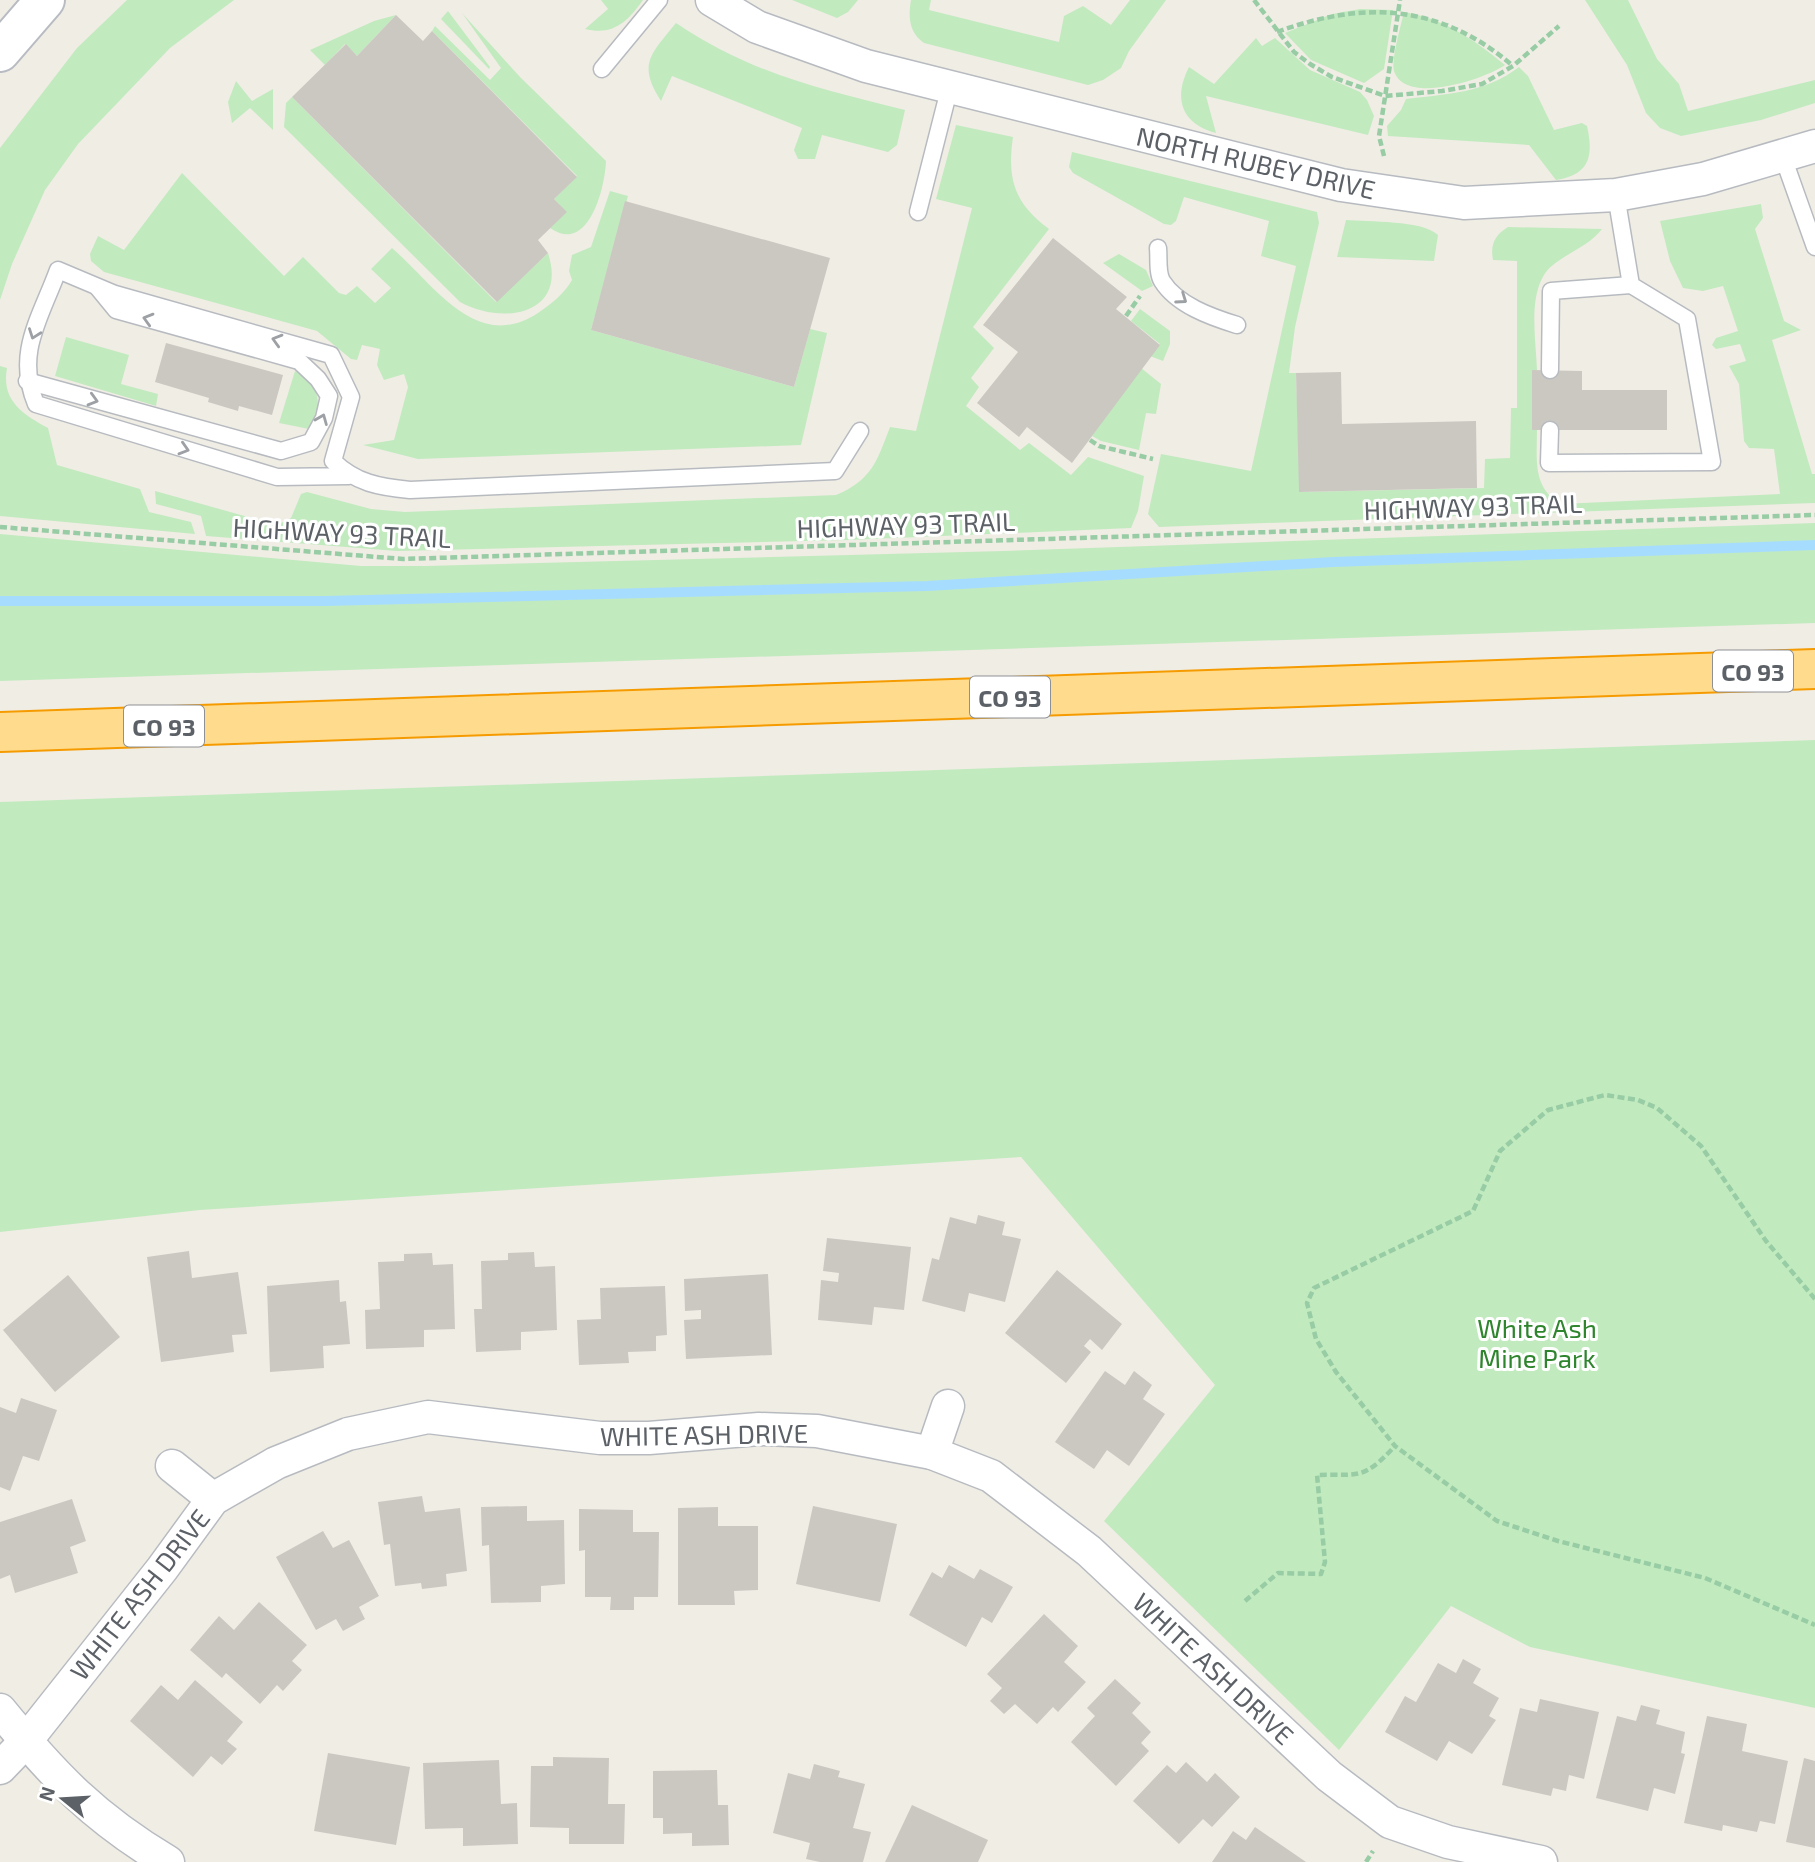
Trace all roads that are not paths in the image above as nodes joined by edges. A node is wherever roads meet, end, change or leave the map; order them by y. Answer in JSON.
{"nodes":[{"id":1,"x":45,"y":0,"type":"edge"},
{"id":2,"x":659,"y":0,"type":"edge"},
{"id":3,"x":712,"y":0,"type":"edge"},
{"id":4,"x":0,"y":52,"type":"edge"},
{"id":5,"x":602,"y":69,"type":"dead end"},
{"id":6,"x":950,"y":86,"type":"junction"},
{"id":7,"x":1815,"y":146,"type":"edge"},
{"id":8,"x":1783,"y":157,"type":"junction"},
{"id":9,"x":1616,"y":195,"type":"junction"},
{"id":10,"x":918,"y":212,"type":"dead end"},
{"id":11,"x":1815,"y":247,"type":"edge"},
{"id":12,"x":1158,"y":248,"type":"dead end"},
{"id":13,"x":1631,"y":285,"type":"junction"},
{"id":14,"x":97,"y":286,"type":"junction"},
{"id":15,"x":1237,"y":325,"type":"dead end"},
{"id":16,"x":1550,"y":370,"type":"dead end"},
{"id":17,"x":27,"y":381,"type":"junction"},
{"id":18,"x":1550,"y":430,"type":"dead end"},
{"id":19,"x":860,"y":431,"type":"dead end"},
{"id":20,"x":349,"y":476,"type":"junction"},
{"id":21,"x":1815,"y":669,"type":"edge"},
{"id":22,"x":0,"y":732,"type":"edge"},
{"id":23,"x":948,"y":1406,"type":"dead end"},
{"id":24,"x":932,"y":1453,"type":"junction"},
{"id":25,"x":172,"y":1466,"type":"dead end"},
{"id":26,"x":213,"y":1499,"type":"junction"},
{"id":27,"x":0,"y":1710,"type":"edge"},
{"id":28,"x":25,"y":1742,"type":"junction"},
{"id":29,"x":0,"y":1768,"type":"edge"},
{"id":30,"x":168,"y":1862,"type":"edge"},
{"id":31,"x":1541,"y":1862,"type":"edge"}],
"edges":[{"from":1,"to":4,"type":"street"},
{"from":2,"to":5,"type":"lane"},
{"from":3,"to":6,"type":"street","name":"NORTH RUBEY DRIVE"},
{"from":6,"to":9,"type":"street","name":"NORTH RUBEY DRIVE"},
{"from":6,"to":10,"type":"lane"},
{"from":7,"to":8,"type":"street","name":"NORTH RUBEY DRIVE"},
{"from":8,"to":9,"type":"street","name":"NORTH RUBEY DRIVE"},
{"from":8,"to":11,"type":"lane"},
{"from":9,"to":13,"type":"lane"},
{"from":12,"to":15,"type":"lane","one_way":true},
{"from":13,"to":16,"type":"lane"},
{"from":13,"to":18,"type":"lane"},
{"from":14,"to":17,"type":"lane","one_way":true},
{"from":17,"to":14,"type":"lane","one_way":true},
{"from":20,"to":14,"type":"lane","one_way":true},
{"from":17,"to":20,"type":"lane","one_way":true},
{"from":19,"to":20,"type":"lane"},
{"from":21,"to":22,"type":"highway","number":"CO 93"},
{"from":23,"to":24,"type":"street"},
{"from":24,"to":26,"type":"street","name":"WHITE ASH DRIVE"},
{"from":24,"to":31,"type":"street","name":"WHITE ASH DRIVE"},
{"from":25,"to":26,"type":"street"},
{"from":26,"to":28,"type":"street","name":"WHITE ASH DRIVE"},
{"from":27,"to":28,"type":"street"},
{"from":28,"to":29,"type":"street","name":"WHITE ASH DRIVE"},
{"from":28,"to":30,"type":"street"}]}
